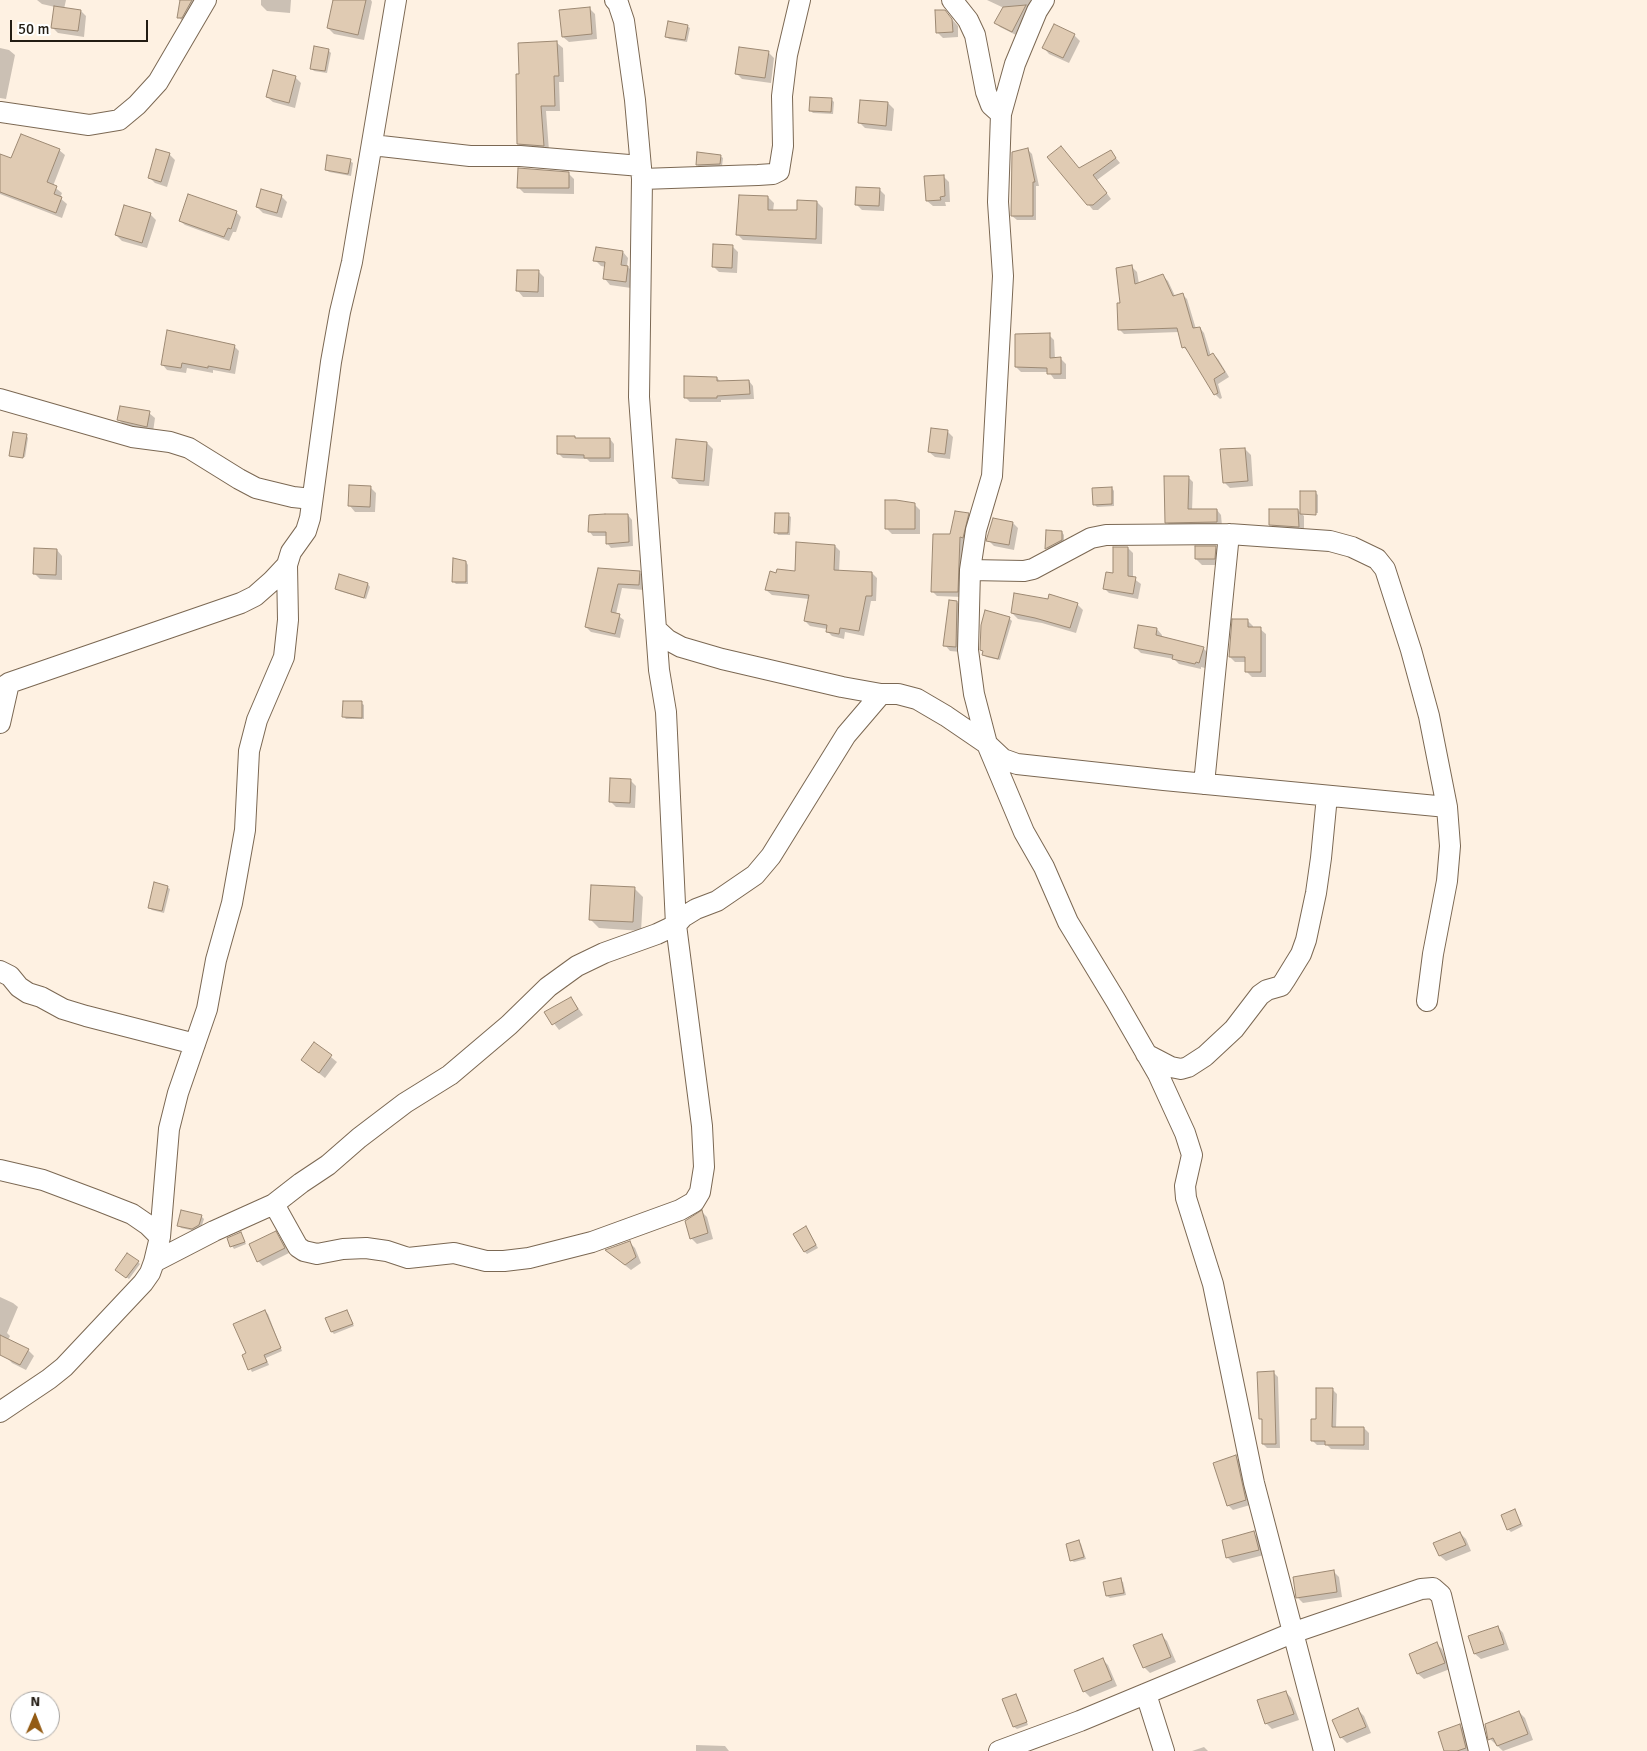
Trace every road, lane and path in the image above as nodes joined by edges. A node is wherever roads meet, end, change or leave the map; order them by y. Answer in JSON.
{"nodes":[{"id":1,"x":206,"y":0,"type":"edge"},
{"id":2,"x":396,"y":0,"type":"edge"},
{"id":3,"x":615,"y":0,"type":"edge"},
{"id":4,"x":800,"y":0,"type":"edge"},
{"id":5,"x":952,"y":0,"type":"edge"},
{"id":6,"x":1044,"y":0,"type":"edge"},
{"id":7,"x":0,"y":112,"type":"edge"},
{"id":8,"x":1001,"y":114,"type":"junction"},
{"id":9,"x":372,"y":145,"type":"junction"},
{"id":10,"x":642,"y":172,"type":"junction"},
{"id":11,"x":0,"y":399,"type":"edge"},
{"id":12,"x":312,"y":499,"type":"junction"},
{"id":13,"x":1229,"y":534,"type":"junction"},
{"id":14,"x":287,"y":565,"type":"junction"},
{"id":15,"x":970,"y":570,"type":"junction"},
{"id":16,"x":656,"y":629,"type":"junction"},
{"id":17,"x":5,"y":686,"type":"edge"},
{"id":18,"x":881,"y":694,"type":"junction"},
{"id":19,"x":0,"y":723,"type":"edge"},
{"id":20,"x":987,"y":744,"type":"junction"},
{"id":21,"x":1204,"y":784,"type":"junction"},
{"id":22,"x":1327,"y":796,"type":"junction"},
{"id":23,"x":1447,"y":807,"type":"junction"},
{"id":24,"x":676,"y":926,"type":"junction"},
{"id":25,"x":0,"y":971,"type":"edge"},
{"id":26,"x":1427,"y":1001,"type":"dead end"},
{"id":27,"x":195,"y":1044,"type":"junction"},
{"id":28,"x":1146,"y":1054,"type":"junction"},
{"id":29,"x":0,"y":1170,"type":"edge"},
{"id":30,"x":274,"y":1204,"type":"junction"},
{"id":31,"x":160,"y":1237,"type":"junction"},
{"id":32,"x":154,"y":1262,"type":"junction"},
{"id":33,"x":0,"y":1412,"type":"edge"},
{"id":34,"x":1292,"y":1633,"type":"junction"},
{"id":35,"x":1146,"y":1694,"type":"junction"},
{"id":36,"x":1010,"y":1749,"type":"edge"},
{"id":37,"x":1164,"y":1751,"type":"edge"},
{"id":38,"x":1324,"y":1751,"type":"edge"},
{"id":39,"x":1479,"y":1751,"type":"edge"}],
"edges":[{"from":1,"to":7,"type":"street"},
{"from":2,"to":9,"type":"street"},
{"from":3,"to":10,"type":"street"},
{"from":4,"to":10,"type":"street"},
{"from":5,"to":8,"type":"street"},
{"from":6,"to":8,"type":"street"},
{"from":8,"to":15,"type":"street"},
{"from":9,"to":10,"type":"street"},
{"from":9,"to":12,"type":"street"},
{"from":10,"to":16,"type":"street"},
{"from":11,"to":12,"type":"street"},
{"from":12,"to":14,"type":"street"},
{"from":13,"to":15,"type":"street"},
{"from":13,"to":21,"type":"street"},
{"from":13,"to":23,"type":"street"},
{"from":14,"to":17,"type":"street"},
{"from":14,"to":27,"type":"street"},
{"from":15,"to":20,"type":"street"},
{"from":16,"to":18,"type":"street"},
{"from":16,"to":24,"type":"street"},
{"from":17,"to":19,"type":"street"},
{"from":18,"to":20,"type":"street"},
{"from":18,"to":24,"type":"street"},
{"from":20,"to":21,"type":"street"},
{"from":20,"to":28,"type":"street"},
{"from":21,"to":22,"type":"street"},
{"from":22,"to":23,"type":"street"},
{"from":22,"to":28,"type":"street"},
{"from":23,"to":26,"type":"street"},
{"from":24,"to":30,"type":"street"},
{"from":24,"to":30,"type":"street"},
{"from":25,"to":27,"type":"street"},
{"from":27,"to":31,"type":"street"},
{"from":28,"to":34,"type":"street"},
{"from":29,"to":31,"type":"street"},
{"from":30,"to":32,"type":"street"},
{"from":31,"to":32,"type":"street"},
{"from":32,"to":33,"type":"street"},
{"from":34,"to":35,"type":"street"},
{"from":34,"to":38,"type":"street"},
{"from":34,"to":39,"type":"street"},
{"from":35,"to":36,"type":"street"},
{"from":35,"to":37,"type":"street"}]}
